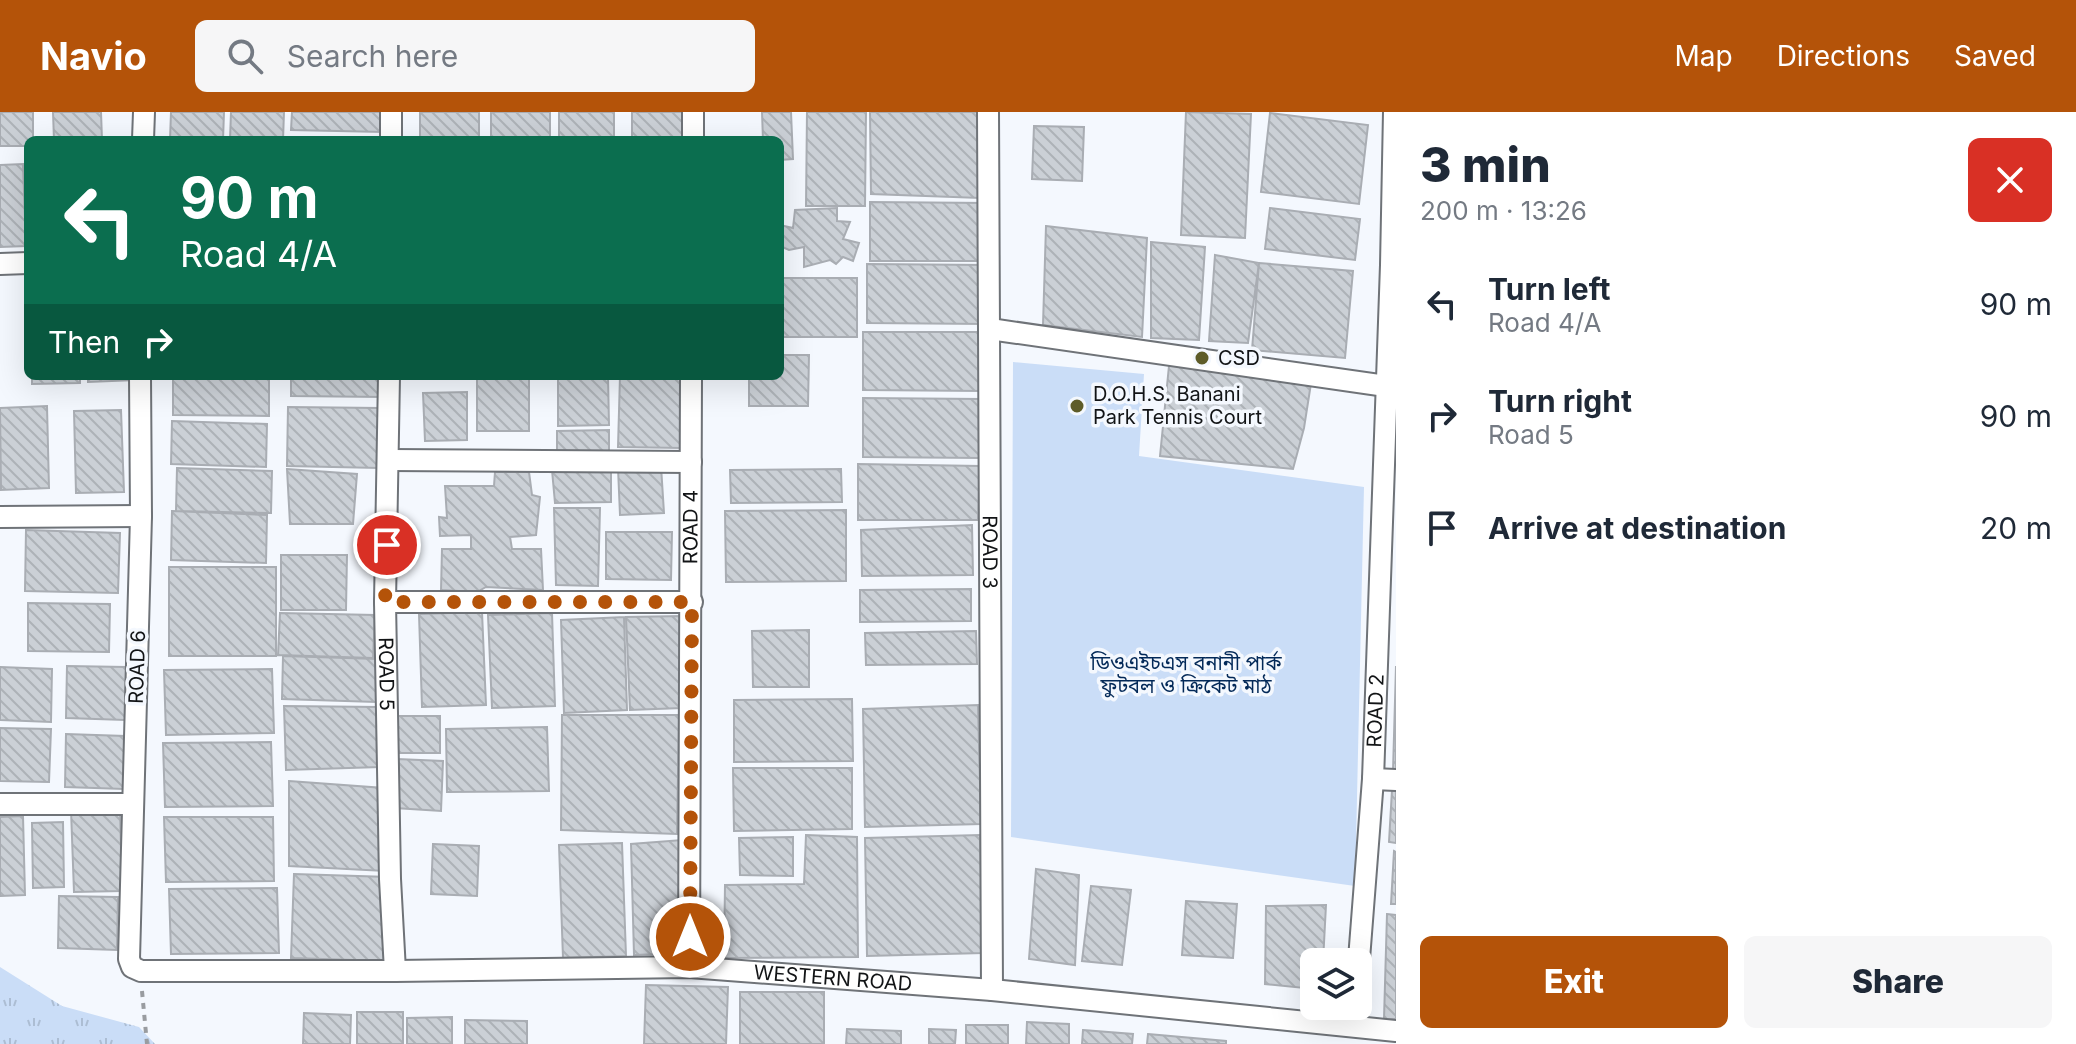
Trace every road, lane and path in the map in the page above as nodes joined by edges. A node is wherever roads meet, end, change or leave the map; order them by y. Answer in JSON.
{"nodes":[{"id":1,"x":144,"y":112,"type":"edge"},
{"id":2,"x":391,"y":112,"type":"edge"},
{"id":3,"x":693,"y":112,"type":"edge"},
{"id":4,"x":988,"y":112,"type":"edge"},
{"id":5,"x":1394,"y":112,"type":"edge"},
{"id":6,"x":143,"y":136,"type":"edge"},
{"id":7,"x":391,"y":136,"type":"edge"},
{"id":8,"x":693,"y":136,"type":"edge"},
{"id":9,"x":24,"y":263,"type":"edge"},
{"id":10,"x":0,"y":264,"type":"edge"},
{"id":11,"x":1394,"y":265,"type":"edge"},
{"id":12,"x":990,"y":329,"type":"junction"},
{"id":13,"x":140,"y":380,"type":"edge"},
{"id":14,"x":389,"y":380,"type":"edge"},
{"id":15,"x":691,"y":380,"type":"edge"},
{"id":16,"x":1386,"y":386,"type":"junction"},
{"id":17,"x":389,"y":460,"type":"junction"},
{"id":18,"x":691,"y":462,"type":"junction"},
{"id":19,"x":141,"y":516,"type":"junction"},
{"id":20,"x":0,"y":517,"type":"edge"},
{"id":21,"x":1389,"y":524,"type":"edge"},
{"id":22,"x":385,"y":602,"type":"junction"},
{"id":23,"x":692,"y":602,"type":"junction"},
{"id":24,"x":1373,"y":779,"type":"junction"},
{"id":25,"x":1396,"y":780,"type":"edge"},
{"id":26,"x":0,"y":804,"type":"edge"},
{"id":27,"x":133,"y":804,"type":"junction"},
{"id":28,"x":1360,"y":948,"type":"edge"},
{"id":29,"x":135,"y":965,"type":"junction"},
{"id":30,"x":689,"y":967,"type":"junction"},
{"id":31,"x":395,"y":971,"type":"junction"},
{"id":32,"x":992,"y":990,"type":"junction"},
{"id":33,"x":1354,"y":1020,"type":"edge"},
{"id":34,"x":1354,"y":1028,"type":"junction"},
{"id":35,"x":1396,"y":1031,"type":"edge"},
{"id":36,"x":147,"y":1044,"type":"edge"}],
"edges":[{"from":1,"to":6,"type":"street"},
{"from":2,"to":7,"type":"street"},
{"from":3,"to":8,"type":"street"},
{"from":4,"to":12,"type":"street","name":"ROAD 3"},
{"from":5,"to":11,"type":"street","name":"ROAD 2"},
{"from":9,"to":10,"type":"street"},
{"from":11,"to":16,"type":"street","name":"ROAD 2"},
{"from":12,"to":16,"type":"street"},
{"from":12,"to":32,"type":"street","name":"ROAD 3"},
{"from":13,"to":19,"type":"street","name":"ROAD 6"},
{"from":14,"to":17,"type":"street","name":"ROAD 5"},
{"from":15,"to":18,"type":"street","name":"ROAD 4"},
{"from":16,"to":21,"type":"street","name":"ROAD 2"},
{"from":17,"to":18,"type":"street"},
{"from":17,"to":22,"type":"street","name":"ROAD 5"},
{"from":18,"to":23,"type":"street","name":"ROAD 4"},
{"from":19,"to":20,"type":"street"},
{"from":19,"to":27,"type":"street","name":"ROAD 6"},
{"from":21,"to":24,"type":"street","name":"ROAD 2"},
{"from":22,"to":23,"type":"street"},
{"from":22,"to":31,"type":"street","name":"ROAD 5"},
{"from":23,"to":30,"type":"street","name":"ROAD 4"},
{"from":24,"to":25,"type":"street"},
{"from":24,"to":28,"type":"street","name":"ROAD 2"},
{"from":26,"to":27,"type":"street"},
{"from":27,"to":29,"type":"street","name":"ROAD 6"},
{"from":29,"to":31,"type":"street","name":"WESTERN ROAD"},
{"from":29,"to":36,"type":"path"},
{"from":30,"to":31,"type":"street","name":"WESTERN ROAD"},
{"from":30,"to":32,"type":"street","name":"WESTERN ROAD"},
{"from":32,"to":34,"type":"street","name":"WESTERN ROAD"},
{"from":33,"to":34,"type":"street"},
{"from":34,"to":35,"type":"street","name":"WESTERN ROAD"}]}
